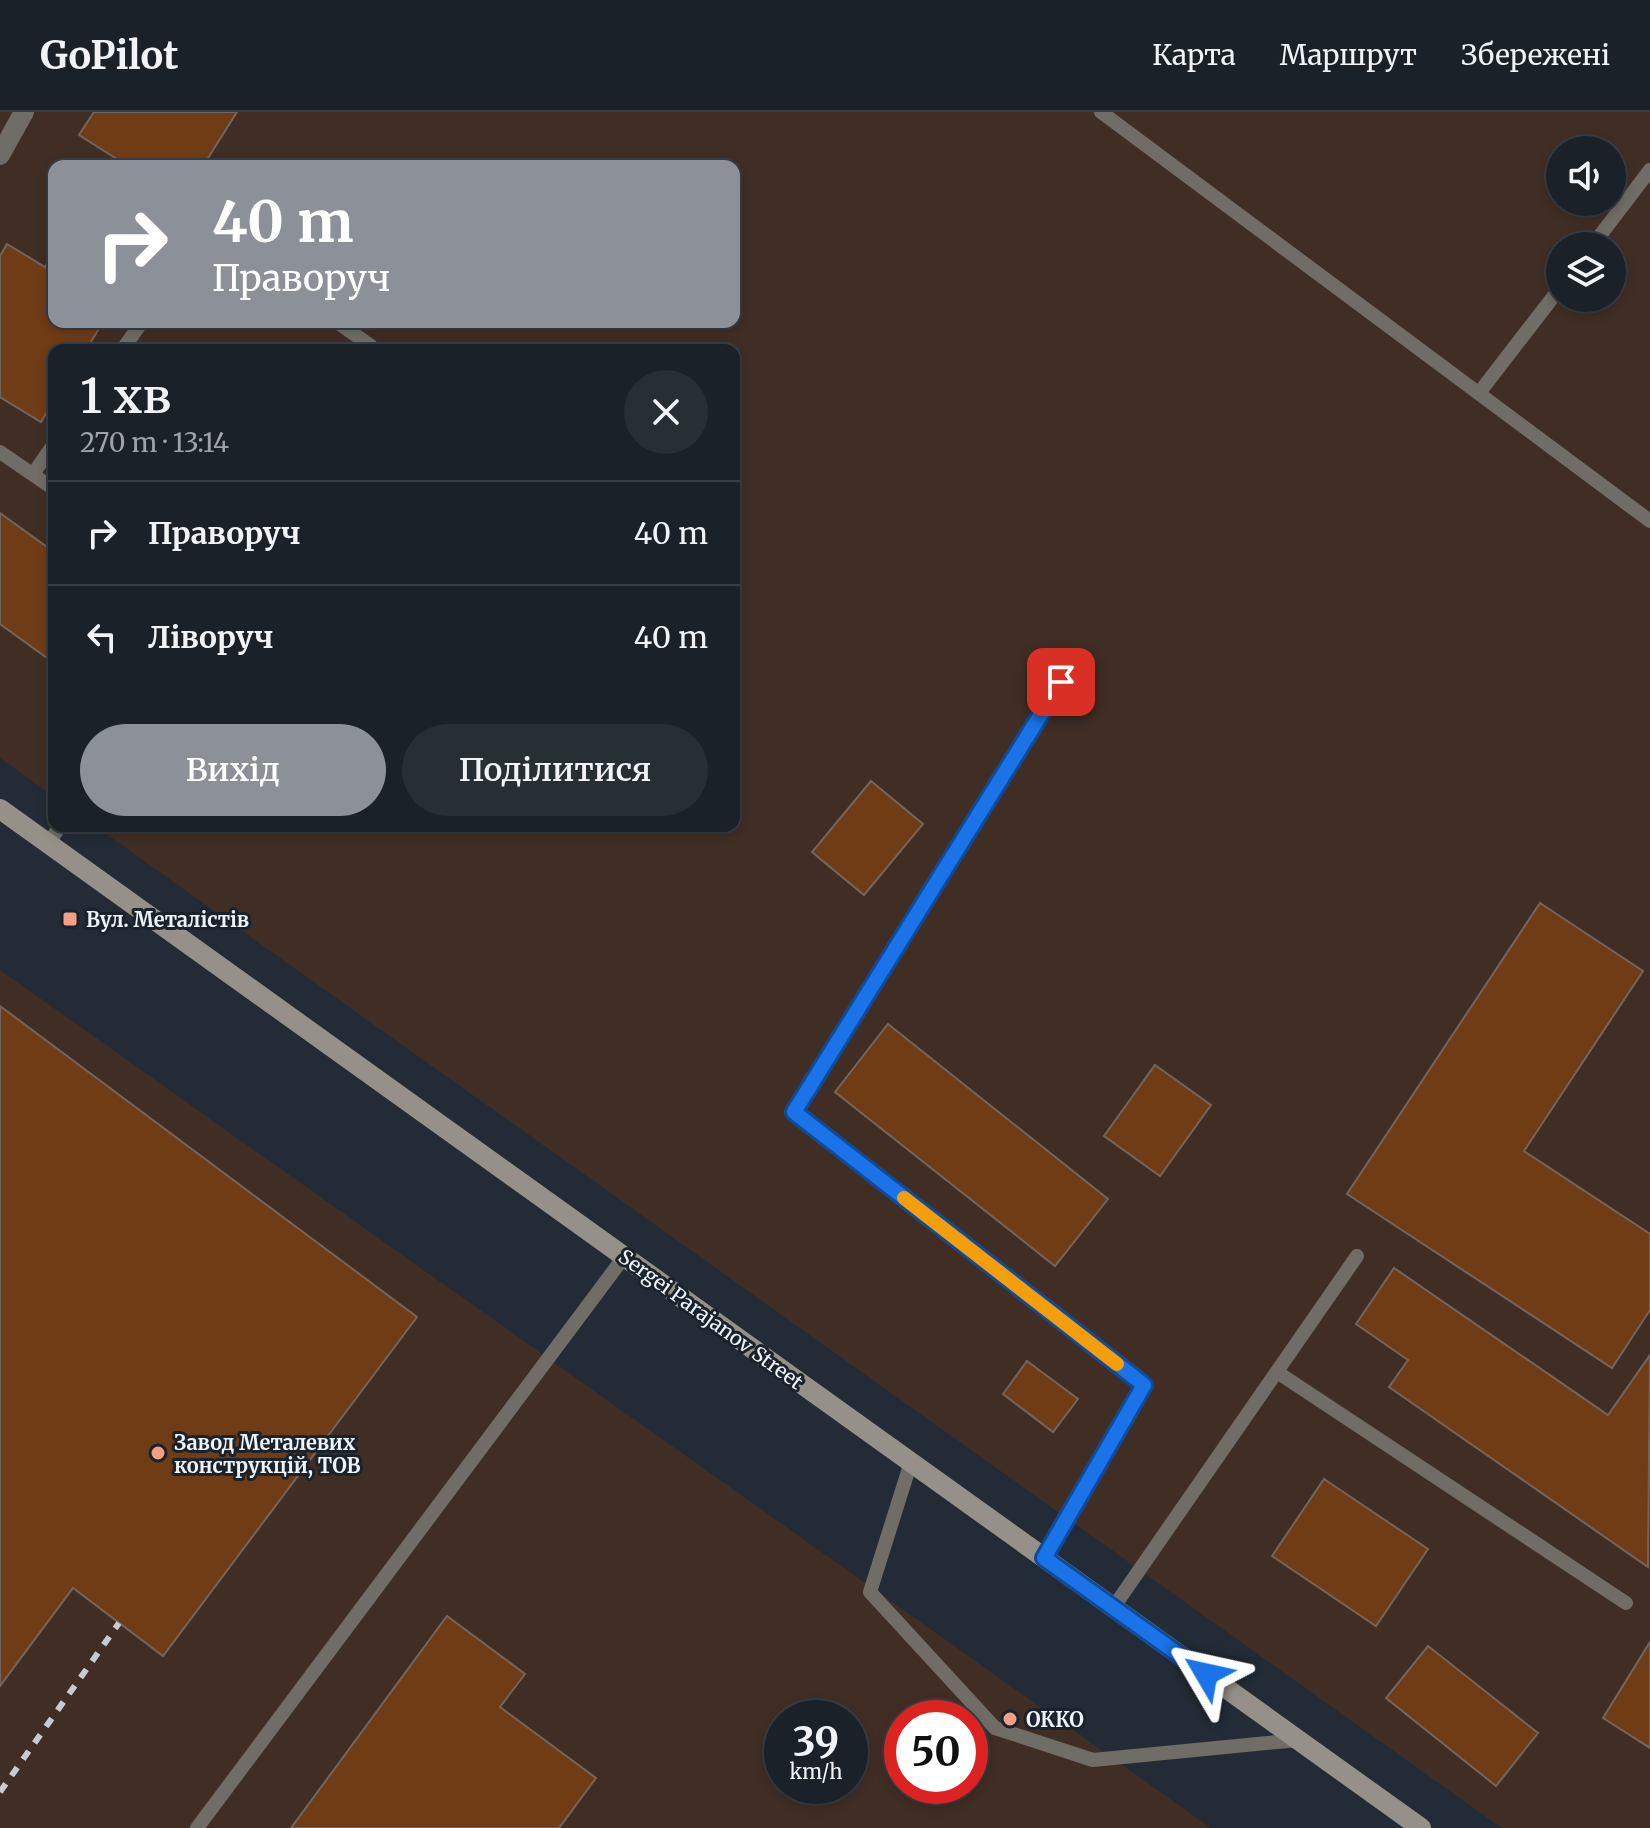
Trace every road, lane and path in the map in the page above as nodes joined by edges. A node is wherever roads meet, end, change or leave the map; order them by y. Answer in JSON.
{"nodes":[{"id":1,"x":24,"y":112,"type":"edge"},
{"id":2,"x":1101,"y":112,"type":"edge"},
{"id":3,"x":0,"y":155,"type":"edge"},
{"id":4,"x":1650,"y":170,"type":"edge"},
{"id":5,"x":1603,"y":232,"type":"edge"},
{"id":6,"x":1546,"y":306,"type":"edge"},
{"id":7,"x":346,"y":328,"type":"edge"},
{"id":8,"x":368,"y":344,"type":"edge"},
{"id":9,"x":1479,"y":393,"type":"junction"},
{"id":10,"x":0,"y":452,"type":"edge"},
{"id":11,"x":48,"y":453,"type":"edge"},
{"id":12,"x":33,"y":474,"type":"junction"},
{"id":13,"x":48,"y":485,"type":"edge"},
{"id":14,"x":1650,"y":521,"type":"edge"},
{"id":15,"x":1061,"y":682,"type":"dead end"},
{"id":16,"x":0,"y":809,"type":"edge"},
{"id":17,"x":56,"y":832,"type":"edge"},
{"id":18,"x":48,"y":844,"type":"junction"},
{"id":19,"x":1357,"y":1256,"type":"dead end"},
{"id":20,"x":624,"y":1257,"type":"junction"},
{"id":21,"x":1277,"y":1372,"type":"junction"},
{"id":22,"x":911,"y":1462,"type":"junction"},
{"id":23,"x":1044,"y":1558,"type":"junction"},
{"id":24,"x":1626,"y":1603,"type":"dead end"},
{"id":25,"x":1113,"y":1608,"type":"junction"},
{"id":26,"x":1298,"y":1740,"type":"junction"},
{"id":27,"x":197,"y":1828,"type":"edge"},
{"id":28,"x":1421,"y":1828,"type":"edge"}],
"edges":[{"from":1,"to":3,"type":"street"},
{"from":2,"to":9,"type":"lane"},
{"from":4,"to":5,"type":"lane"},
{"from":6,"to":9,"type":"lane"},
{"from":7,"to":8,"type":"lane"},
{"from":9,"to":14,"type":"lane"},
{"from":10,"to":12,"type":"lane"},
{"from":11,"to":12,"type":"lane"},
{"from":12,"to":13,"type":"lane"},
{"from":15,"to":23,"type":"lane"},
{"from":16,"to":18,"type":"main road","name":"Sergei Parajanov Street"},
{"from":17,"to":18,"type":"lane"},
{"from":18,"to":20,"type":"main road","name":"Sergei Parajanov Street"},
{"from":19,"to":21,"type":"lane"},
{"from":20,"to":22,"type":"main road","name":"Sergei Parajanov Street"},
{"from":20,"to":27,"type":"lane"},
{"from":21,"to":24,"type":"lane"},
{"from":21,"to":25,"type":"lane"},
{"from":22,"to":23,"type":"main road","name":"Sergei Parajanov Street"},
{"from":22,"to":26,"type":"lane"},
{"from":23,"to":25,"type":"main road","name":"Sergei Parajanov Street"},
{"from":25,"to":26,"type":"main road","name":"Sergei Parajanov Street"},
{"from":26,"to":28,"type":"main road","name":"Sergei Parajanov Street"}]}
